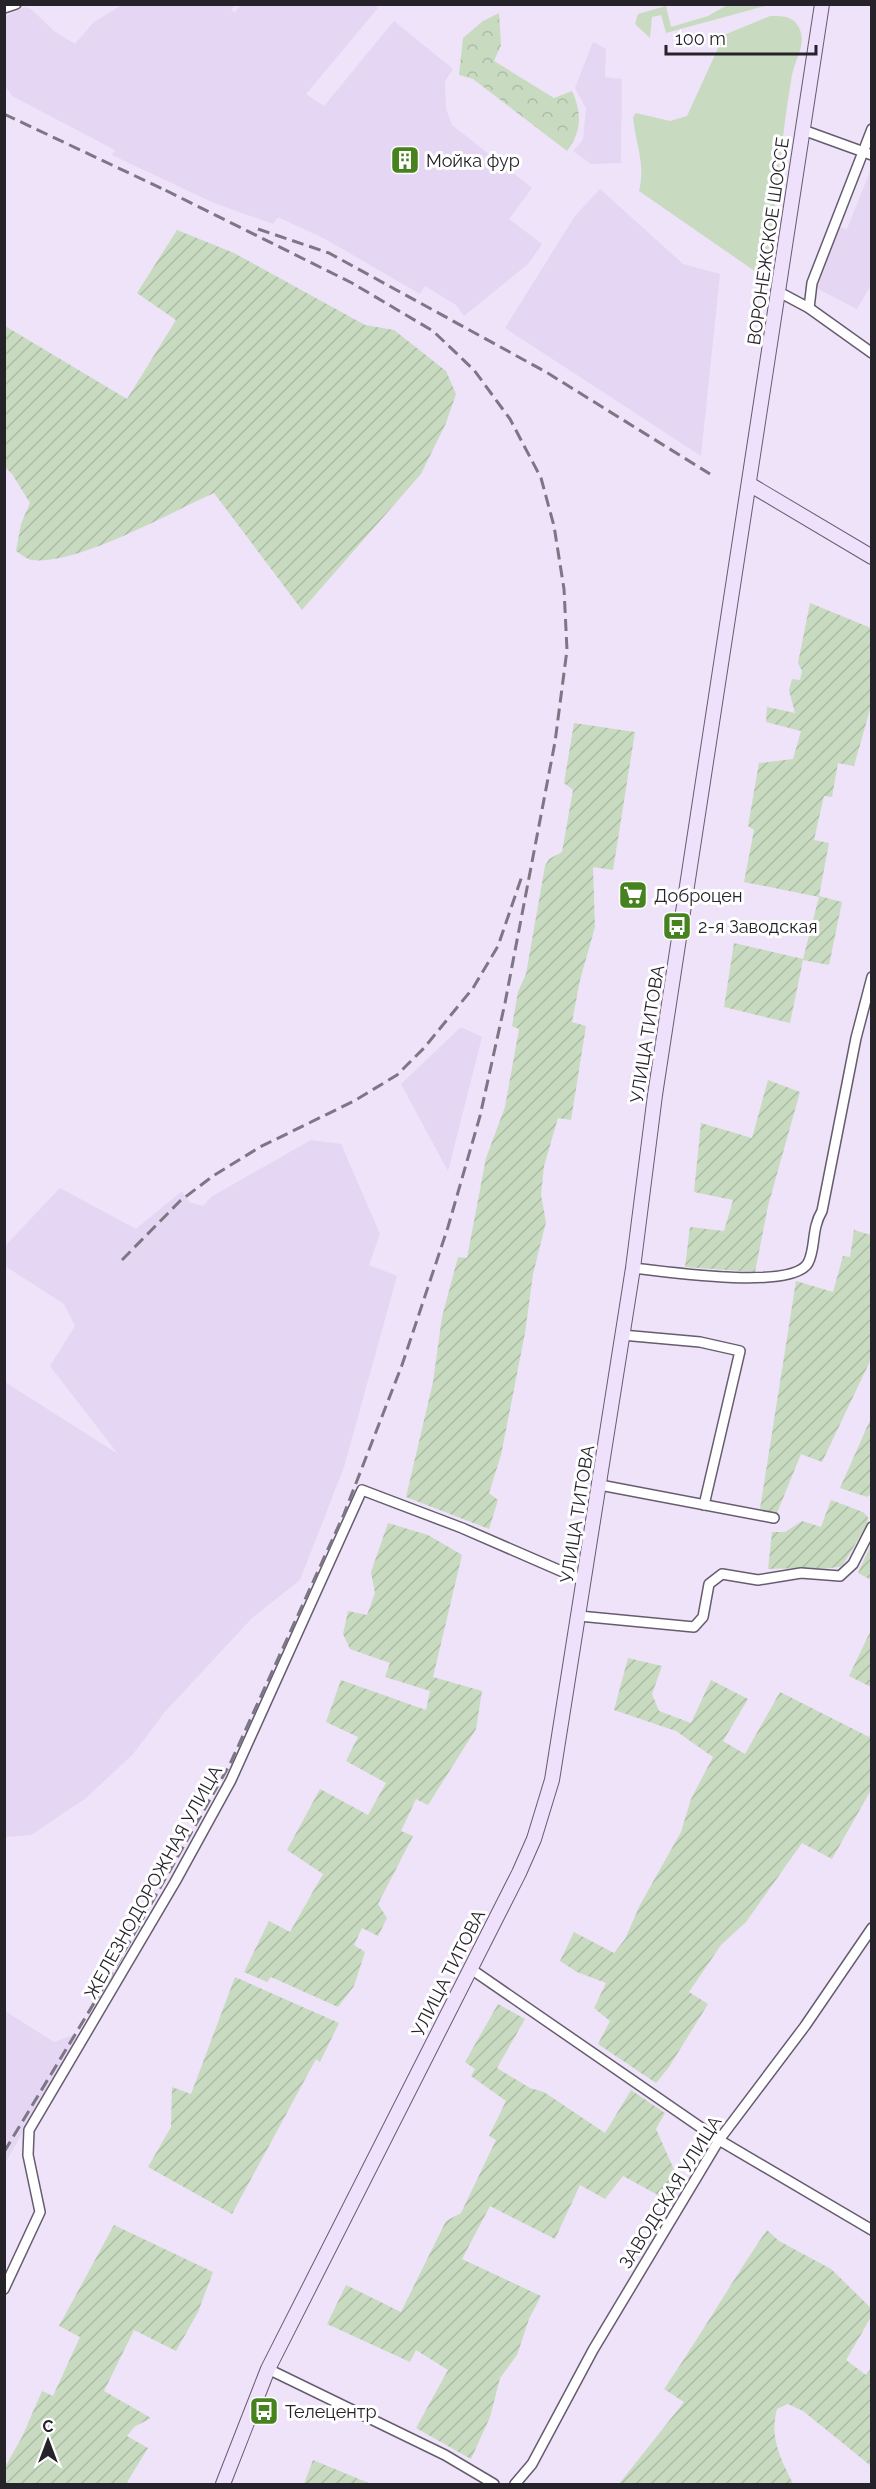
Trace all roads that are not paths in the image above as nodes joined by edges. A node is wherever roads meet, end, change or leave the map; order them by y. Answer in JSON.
{"nodes":[{"id":1,"x":15,"y":4,"type":"edge"},
{"id":2,"x":822,"y":4,"type":"edge"},
{"id":3,"x":4,"y":8,"type":"edge"},
{"id":4,"x":872,"y":129,"type":"edge"},
{"id":5,"x":803,"y":130,"type":"junction"},
{"id":6,"x":868,"y":153,"type":"edge"},
{"id":7,"x":779,"y":292,"type":"junction"},
{"id":8,"x":809,"y":308,"type":"junction"},
{"id":9,"x":872,"y":354,"type":"edge"},
{"id":10,"x":749,"y":484,"type":"junction"},
{"id":11,"x":872,"y":557,"type":"edge"},
{"id":12,"x":872,"y":977,"type":"edge"},
{"id":13,"x":633,"y":1268,"type":"junction"},
{"id":14,"x":622,"y":1335,"type":"junction"},
{"id":15,"x":600,"y":1485,"type":"junction"},
{"id":16,"x":704,"y":1505,"type":"junction"},
{"id":17,"x":774,"y":1518,"type":"dead end"},
{"id":18,"x":872,"y":1527,"type":"edge"},
{"id":19,"x":584,"y":1581,"type":"junction"},
{"id":20,"x":579,"y":1616,"type":"junction"},
{"id":21,"x":872,"y":1928,"type":"edge"},
{"id":22,"x":471,"y":1969,"type":"junction"},
{"id":23,"x":719,"y":2140,"type":"junction"},
{"id":24,"x":872,"y":2230,"type":"edge"},
{"id":25,"x":4,"y":2289,"type":"edge"},
{"id":26,"x":268,"y":2369,"type":"junction"},
{"id":27,"x":223,"y":2484,"type":"edge"},
{"id":28,"x":494,"y":2484,"type":"edge"},
{"id":29,"x":515,"y":2484,"type":"edge"}],
"edges":[{"from":1,"to":3,"type":"street"},
{"from":2,"to":5,"type":"main road","name":"ВОРОНЕЖСКОЕ ШОССЕ"},
{"from":4,"to":6,"type":"street"},
{"from":5,"to":6,"type":"street"},
{"from":5,"to":7,"type":"main road","name":"ВОРОНЕЖСКОЕ ШОССЕ"},
{"from":6,"to":8,"type":"street"},
{"from":7,"to":8,"type":"street"},
{"from":7,"to":10,"type":"main road","name":"ВОРОНЕЖСКОЕ ШОССЕ"},
{"from":8,"to":9,"type":"street"},
{"from":10,"to":11,"type":"main road"},
{"from":10,"to":13,"type":"main road","name":"УЛИЦА ТИТОВА"},
{"from":12,"to":13,"type":"street"},
{"from":13,"to":14,"type":"main road","name":"УЛИЦА ТИТОВА"},
{"from":14,"to":15,"type":"main road","name":"УЛИЦА ТИТОВА"},
{"from":14,"to":16,"type":"street"},
{"from":15,"to":16,"type":"street"},
{"from":15,"to":19,"type":"main road","name":"УЛИЦА ТИТОВА"},
{"from":16,"to":17,"type":"street"},
{"from":18,"to":20,"type":"street"},
{"from":19,"to":20,"type":"main road","name":"УЛИЦА ТИТОВА"},
{"from":19,"to":25,"type":"street","name":"ЖЕЛЕЗНОДОРОЖНАЯ УЛИЦА"},
{"from":20,"to":22,"type":"main road","name":"УЛИЦА ТИТОВА"},
{"from":21,"to":23,"type":"street","name":"ЗАВОДСКАЯ УЛИЦА"},
{"from":22,"to":23,"type":"street"},
{"from":22,"to":26,"type":"main road","name":"УЛИЦА ТИТОВА"},
{"from":23,"to":24,"type":"street"},
{"from":23,"to":29,"type":"street","name":"ЗАВОДСКАЯ УЛИЦА"},
{"from":26,"to":27,"type":"main road","name":"УЛИЦА ТИТОВА"},
{"from":26,"to":28,"type":"street"}]}
